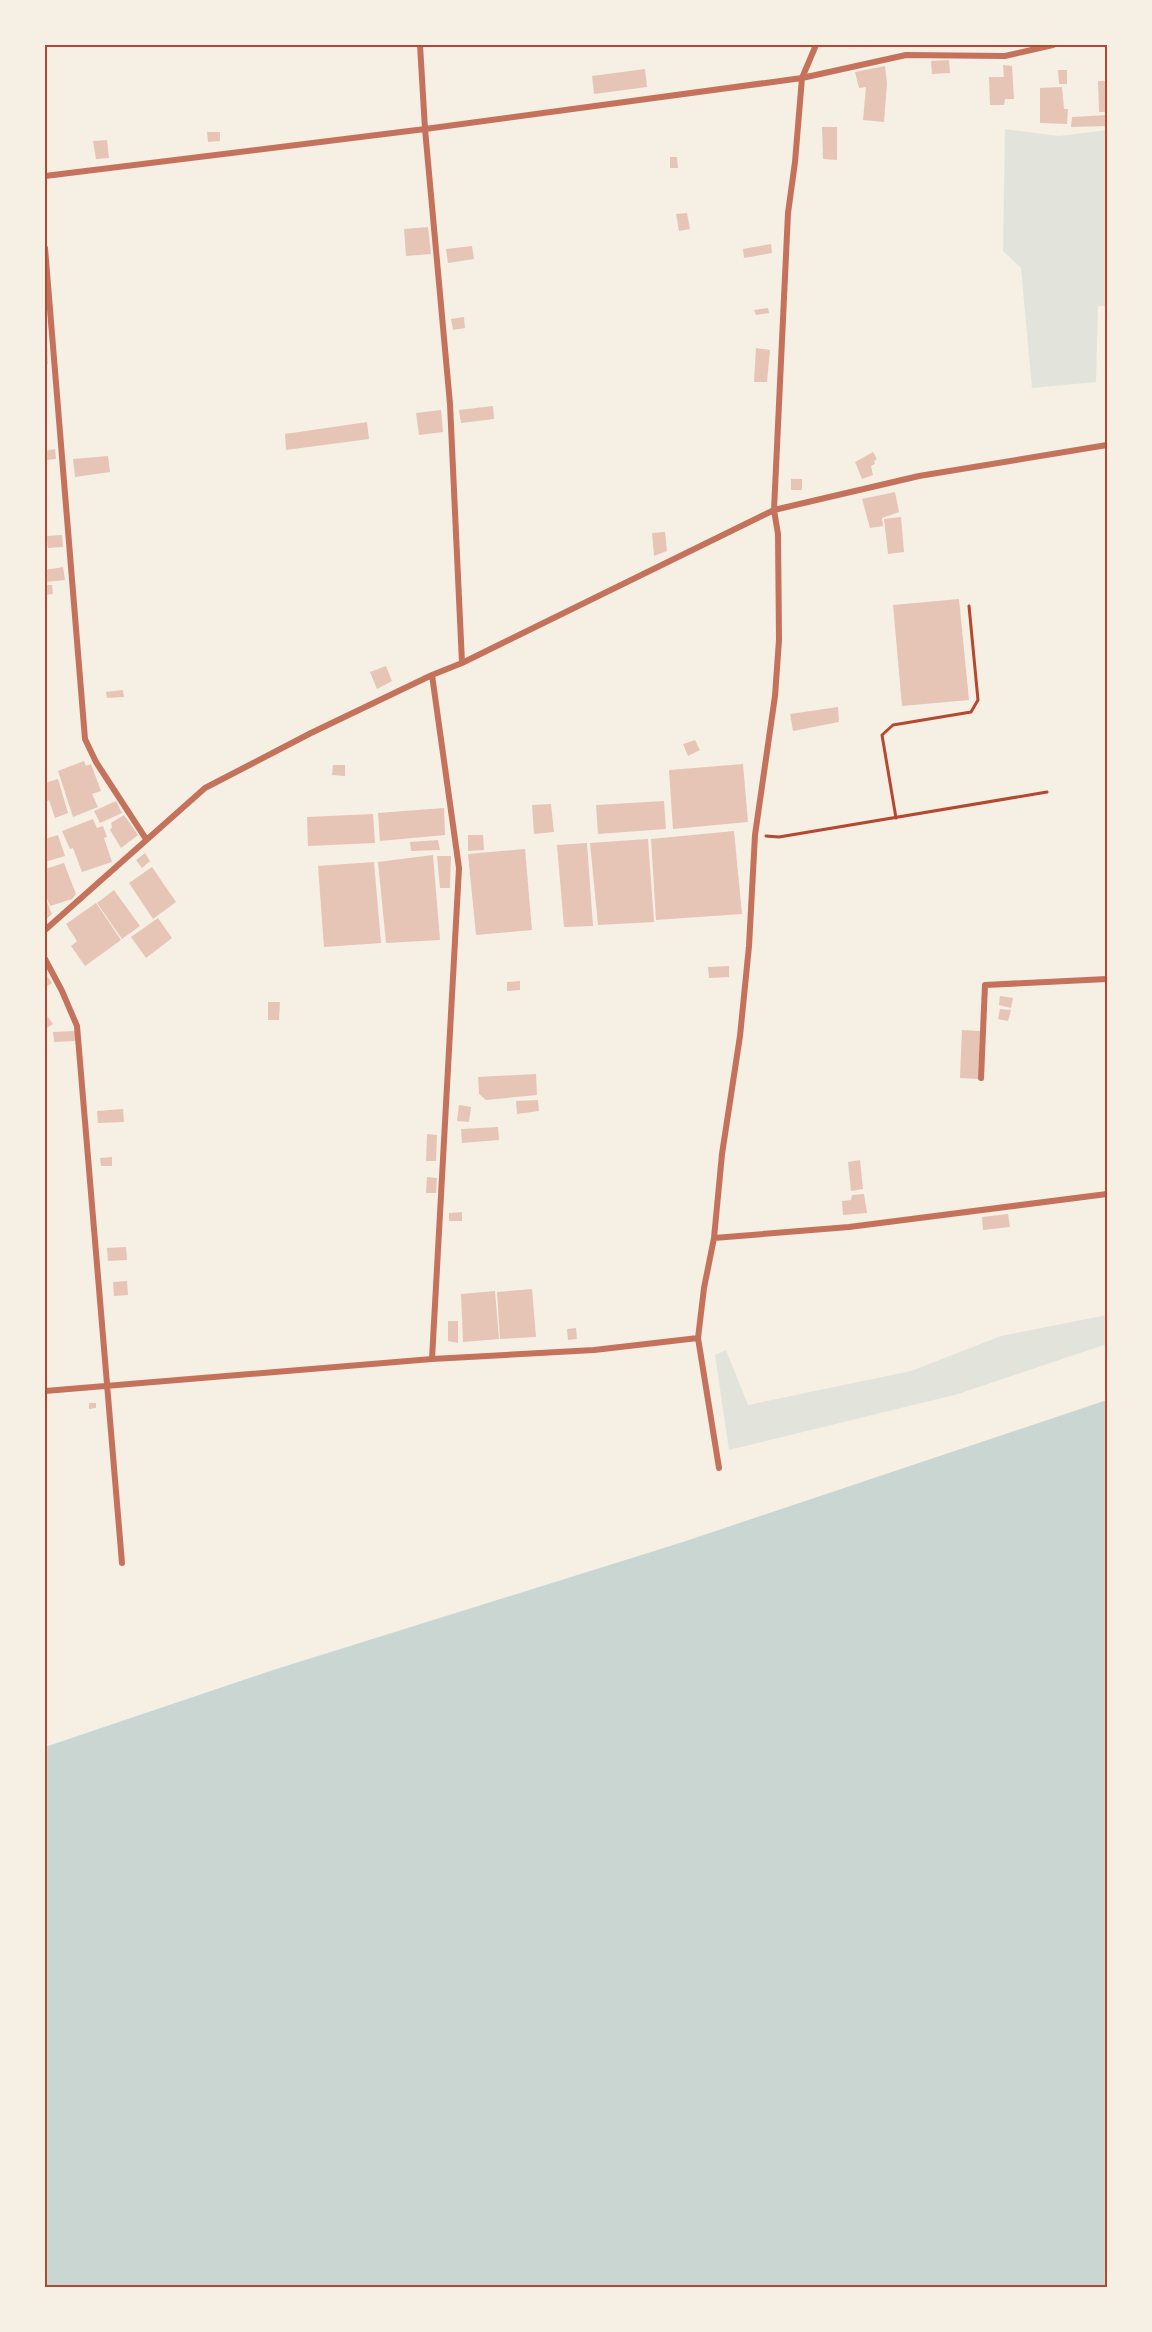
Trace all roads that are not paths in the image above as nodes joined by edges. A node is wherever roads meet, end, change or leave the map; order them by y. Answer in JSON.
{"nodes":[{"id":1,"x":420,"y":45,"type":"edge"},
{"id":2,"x":816,"y":45,"type":"edge"},
{"id":3,"x":1053,"y":45,"type":"edge"},
{"id":4,"x":802,"y":78,"type":"junction"},
{"id":5,"x":425,"y":129,"type":"junction"},
{"id":6,"x":45,"y":176,"type":"edge"},
{"id":7,"x":45,"y":248,"type":"edge"},
{"id":8,"x":1107,"y":445,"type":"edge"},
{"id":9,"x":774,"y":510,"type":"junction"},
{"id":10,"x":462,"y":663,"type":"junction"},
{"id":11,"x":432,"y":675,"type":"junction"},
{"id":12,"x":146,"y":839,"type":"junction"},
{"id":13,"x":45,"y":930,"type":"edge"},
{"id":14,"x":45,"y":959,"type":"edge"},
{"id":15,"x":1107,"y":979,"type":"edge"},
{"id":16,"x":981,"y":1078,"type":"dead end"},
{"id":17,"x":1107,"y":1194,"type":"edge"},
{"id":18,"x":714,"y":1238,"type":"junction"},
{"id":19,"x":698,"y":1338,"type":"junction"},
{"id":20,"x":432,"y":1359,"type":"junction"},
{"id":21,"x":108,"y":1386,"type":"junction"},
{"id":22,"x":45,"y":1391,"type":"edge"},
{"id":23,"x":719,"y":1468,"type":"dead end"},
{"id":24,"x":122,"y":1563,"type":"dead end"}],
"edges":[{"from":1,"to":5,"type":"street"},
{"from":2,"to":4,"type":"street"},
{"from":3,"to":4,"type":"street"},
{"from":4,"to":5,"type":"street"},
{"from":4,"to":9,"type":"street"},
{"from":5,"to":6,"type":"street"},
{"from":5,"to":10,"type":"street"},
{"from":7,"to":12,"type":"street"},
{"from":8,"to":9,"type":"street"},
{"from":9,"to":10,"type":"street"},
{"from":9,"to":18,"type":"street"},
{"from":10,"to":11,"type":"street"},
{"from":11,"to":12,"type":"street"},
{"from":11,"to":20,"type":"street"},
{"from":12,"to":13,"type":"street"},
{"from":14,"to":21,"type":"street"},
{"from":15,"to":16,"type":"street"},
{"from":17,"to":18,"type":"street"},
{"from":18,"to":19,"type":"street"},
{"from":19,"to":20,"type":"street"},
{"from":19,"to":23,"type":"street"},
{"from":20,"to":21,"type":"street"},
{"from":21,"to":22,"type":"street"},
{"from":21,"to":24,"type":"street"}]}
